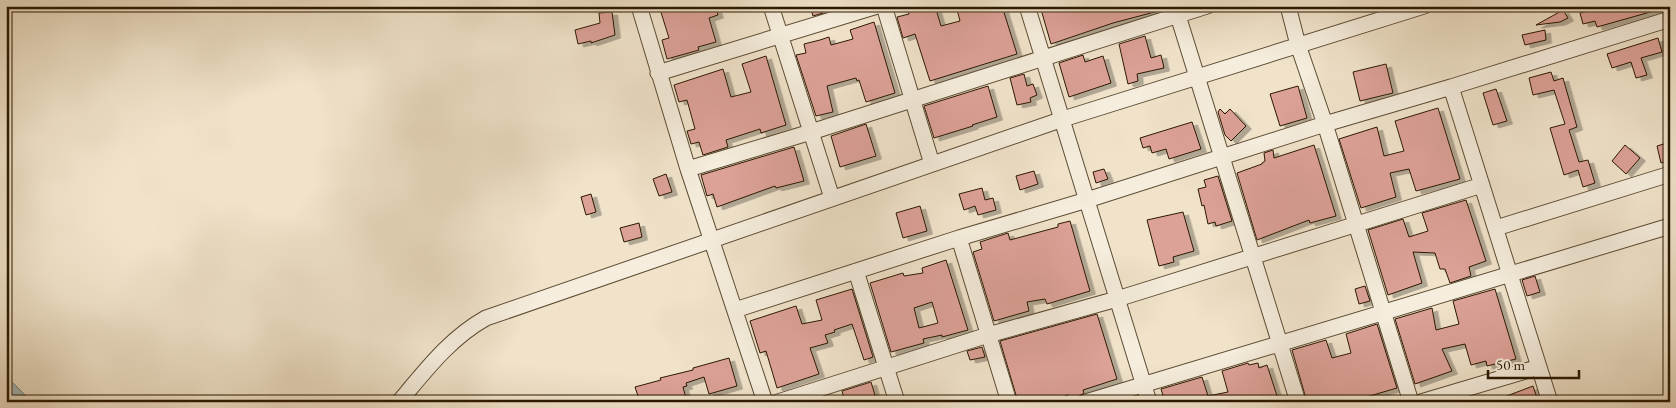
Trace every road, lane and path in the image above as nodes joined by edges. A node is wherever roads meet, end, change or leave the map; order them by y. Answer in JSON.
{"nodes":[{"id":1,"x":639,"y":6,"type":"edge"},
{"id":2,"x":771,"y":6,"type":"edge"},
{"id":3,"x":878,"y":6,"type":"edge"},
{"id":4,"x":884,"y":6,"type":"edge"},
{"id":5,"x":1027,"y":6,"type":"edge"},
{"id":6,"x":1207,"y":6,"type":"edge"},
{"id":7,"x":1288,"y":6,"type":"edge"},
{"id":8,"x":1424,"y":6,"type":"edge"},
{"id":9,"x":1176,"y":11,"type":"edge"},
{"id":10,"x":1670,"y":18,"type":"edge"},
{"id":11,"x":781,"y":36,"type":"junction"},
{"id":12,"x":1298,"y":45,"type":"junction"},
{"id":13,"x":1043,"y":59,"type":"junction"},
{"id":14,"x":658,"y":73,"type":"junction"},
{"id":15,"x":1198,"y":76,"type":"junction"},
{"id":16,"x":1451,"y":87,"type":"junction"},
{"id":17,"x":913,"y":100,"type":"junction"},
{"id":18,"x":1063,"y":119,"type":"junction"},
{"id":19,"x":1324,"y":124,"type":"junction"},
{"id":20,"x":811,"y":132,"type":"junction"},
{"id":21,"x":1223,"y":156,"type":"junction"},
{"id":22,"x":932,"y":164,"type":"junction"},
{"id":23,"x":688,"y":169,"type":"junction"},
{"id":24,"x":1670,"y":174,"type":"edge"},
{"id":25,"x":1482,"y":185,"type":"junction"},
{"id":26,"x":832,"y":198,"type":"junction"},
{"id":27,"x":1087,"y":200,"type":"junction"},
{"id":28,"x":1355,"y":224,"type":"junction"},
{"id":29,"x":1670,"y":226,"type":"edge"},
{"id":30,"x":1496,"y":228,"type":"junction"},
{"id":31,"x":959,"y":238,"type":"junction"},
{"id":32,"x":711,"y":242,"type":"junction"},
{"id":33,"x":1253,"y":256,"type":"junction"},
{"id":34,"x":856,"y":271,"type":"junction"},
{"id":35,"x":1508,"y":273,"type":"junction"},
{"id":36,"x":1118,"y":299,"type":"junction"},
{"id":37,"x":735,"y":310,"type":"junction"},
{"id":38,"x":1383,"y":312,"type":"junction"},
{"id":39,"x":988,"y":335,"type":"junction"},
{"id":40,"x":1280,"y":344,"type":"junction"},
{"id":41,"x":1539,"y":367,"type":"junction"},
{"id":42,"x":887,"y":368,"type":"junction"},
{"id":43,"x":1144,"y":384,"type":"junction"},
{"id":44,"x":399,"y":402,"type":"edge"},
{"id":45,"x":765,"y":402,"type":"edge"},
{"id":46,"x":778,"y":402,"type":"edge"},
{"id":47,"x":897,"y":402,"type":"edge"},
{"id":48,"x":1009,"y":402,"type":"edge"},
{"id":49,"x":1086,"y":402,"type":"edge"},
{"id":50,"x":1150,"y":402,"type":"edge"},
{"id":51,"x":1298,"y":402,"type":"edge"},
{"id":52,"x":1411,"y":402,"type":"edge"},
{"id":53,"x":1421,"y":402,"type":"edge"},
{"id":54,"x":1550,"y":402,"type":"edge"}],
"edges":[{"from":1,"to":14,"type":"street"},
{"from":2,"to":11,"type":"street"},
{"from":3,"to":11,"type":"street"},
{"from":4,"to":17,"type":"street"},
{"from":5,"to":13,"type":"street"},
{"from":6,"to":9,"type":"street"},
{"from":7,"to":12,"type":"street"},
{"from":8,"to":12,"type":"street"},
{"from":9,"to":13,"type":"street"},
{"from":9,"to":15,"type":"street"},
{"from":10,"to":16,"type":"street"},
{"from":11,"to":14,"type":"street"},
{"from":11,"to":20,"type":"street"},
{"from":12,"to":15,"type":"street"},
{"from":12,"to":19,"type":"street"},
{"from":13,"to":17,"type":"street"},
{"from":13,"to":18,"type":"street"},
{"from":14,"to":23,"type":"street"},
{"from":15,"to":18,"type":"street"},
{"from":15,"to":21,"type":"street"},
{"from":16,"to":19,"type":"street"},
{"from":16,"to":25,"type":"street"},
{"from":17,"to":20,"type":"street"},
{"from":17,"to":22,"type":"street"},
{"from":18,"to":22,"type":"street"},
{"from":18,"to":27,"type":"street"},
{"from":19,"to":21,"type":"street"},
{"from":19,"to":28,"type":"street"},
{"from":20,"to":23,"type":"street"},
{"from":20,"to":26,"type":"street"},
{"from":21,"to":27,"type":"street"},
{"from":21,"to":33,"type":"street"},
{"from":22,"to":26,"type":"street"},
{"from":23,"to":32,"type":"street"},
{"from":24,"to":30,"type":"street"},
{"from":25,"to":28,"type":"street"},
{"from":25,"to":30,"type":"street"},
{"from":26,"to":32,"type":"street"},
{"from":27,"to":31,"type":"street"},
{"from":27,"to":36,"type":"street"},
{"from":28,"to":33,"type":"street"},
{"from":28,"to":38,"type":"street"},
{"from":29,"to":35,"type":"street"},
{"from":30,"to":35,"type":"street"},
{"from":31,"to":34,"type":"street"},
{"from":31,"to":39,"type":"street"},
{"from":32,"to":37,"type":"street"},
{"from":32,"to":44,"type":"street"},
{"from":33,"to":36,"type":"street"},
{"from":33,"to":40,"type":"street"},
{"from":34,"to":37,"type":"street"},
{"from":34,"to":42,"type":"street"},
{"from":35,"to":38,"type":"street"},
{"from":35,"to":41,"type":"street"},
{"from":36,"to":39,"type":"street"},
{"from":36,"to":43,"type":"street"},
{"from":37,"to":45,"type":"street"},
{"from":38,"to":40,"type":"street"},
{"from":38,"to":52,"type":"street"},
{"from":39,"to":42,"type":"street"},
{"from":39,"to":48,"type":"street"},
{"from":40,"to":43,"type":"street"},
{"from":40,"to":51,"type":"street"},
{"from":41,"to":53,"type":"street"},
{"from":41,"to":54,"type":"street"},
{"from":42,"to":46,"type":"street"},
{"from":42,"to":47,"type":"street"},
{"from":43,"to":49,"type":"street"},
{"from":43,"to":50,"type":"street"}]}
